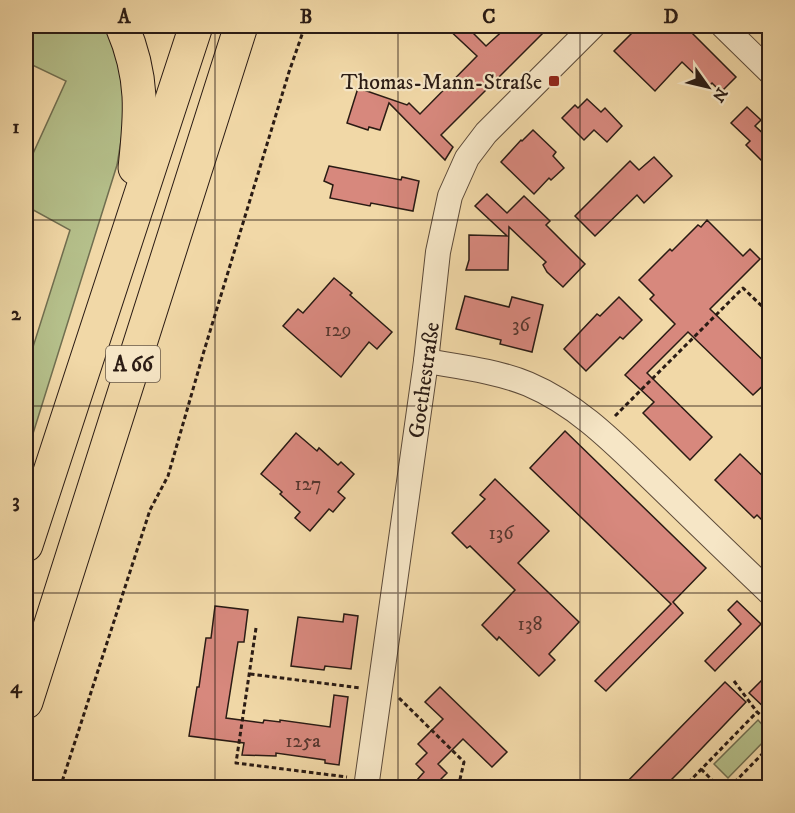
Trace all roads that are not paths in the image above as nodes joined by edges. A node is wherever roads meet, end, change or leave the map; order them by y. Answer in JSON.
{"nodes":[{"id":1,"x":122,"y":26,"type":"edge"},
{"id":2,"x":196,"y":26,"type":"edge"},
{"id":3,"x":241,"y":26,"type":"edge"},
{"id":4,"x":593,"y":26,"type":"edge"},
{"id":5,"x":723,"y":26,"type":"edge"},
{"id":6,"x":770,"y":72,"type":"edge"},
{"id":7,"x":129,"y":231,"type":"junction"},
{"id":8,"x":426,"y":361,"type":"junction"},
{"id":9,"x":26,"y":545,"type":"edge"},
{"id":10,"x":770,"y":593,"type":"edge"},
{"id":11,"x":26,"y":702,"type":"edge"},
{"id":12,"x":367,"y":784,"type":"edge"}],
"edges":[{"from":1,"to":7,"type":"highway"},
{"from":2,"to":7,"type":"highway","number":"A 66"},
{"from":3,"to":11,"type":"highway","number":"A 66"},
{"from":4,"to":8,"type":"street","name":"Goethestraße"},
{"from":5,"to":6,"type":"street"},
{"from":7,"to":9,"type":"highway","number":"A 66"},
{"from":8,"to":10,"type":"street"},
{"from":8,"to":12,"type":"street","name":"Goethestraße"}]}
